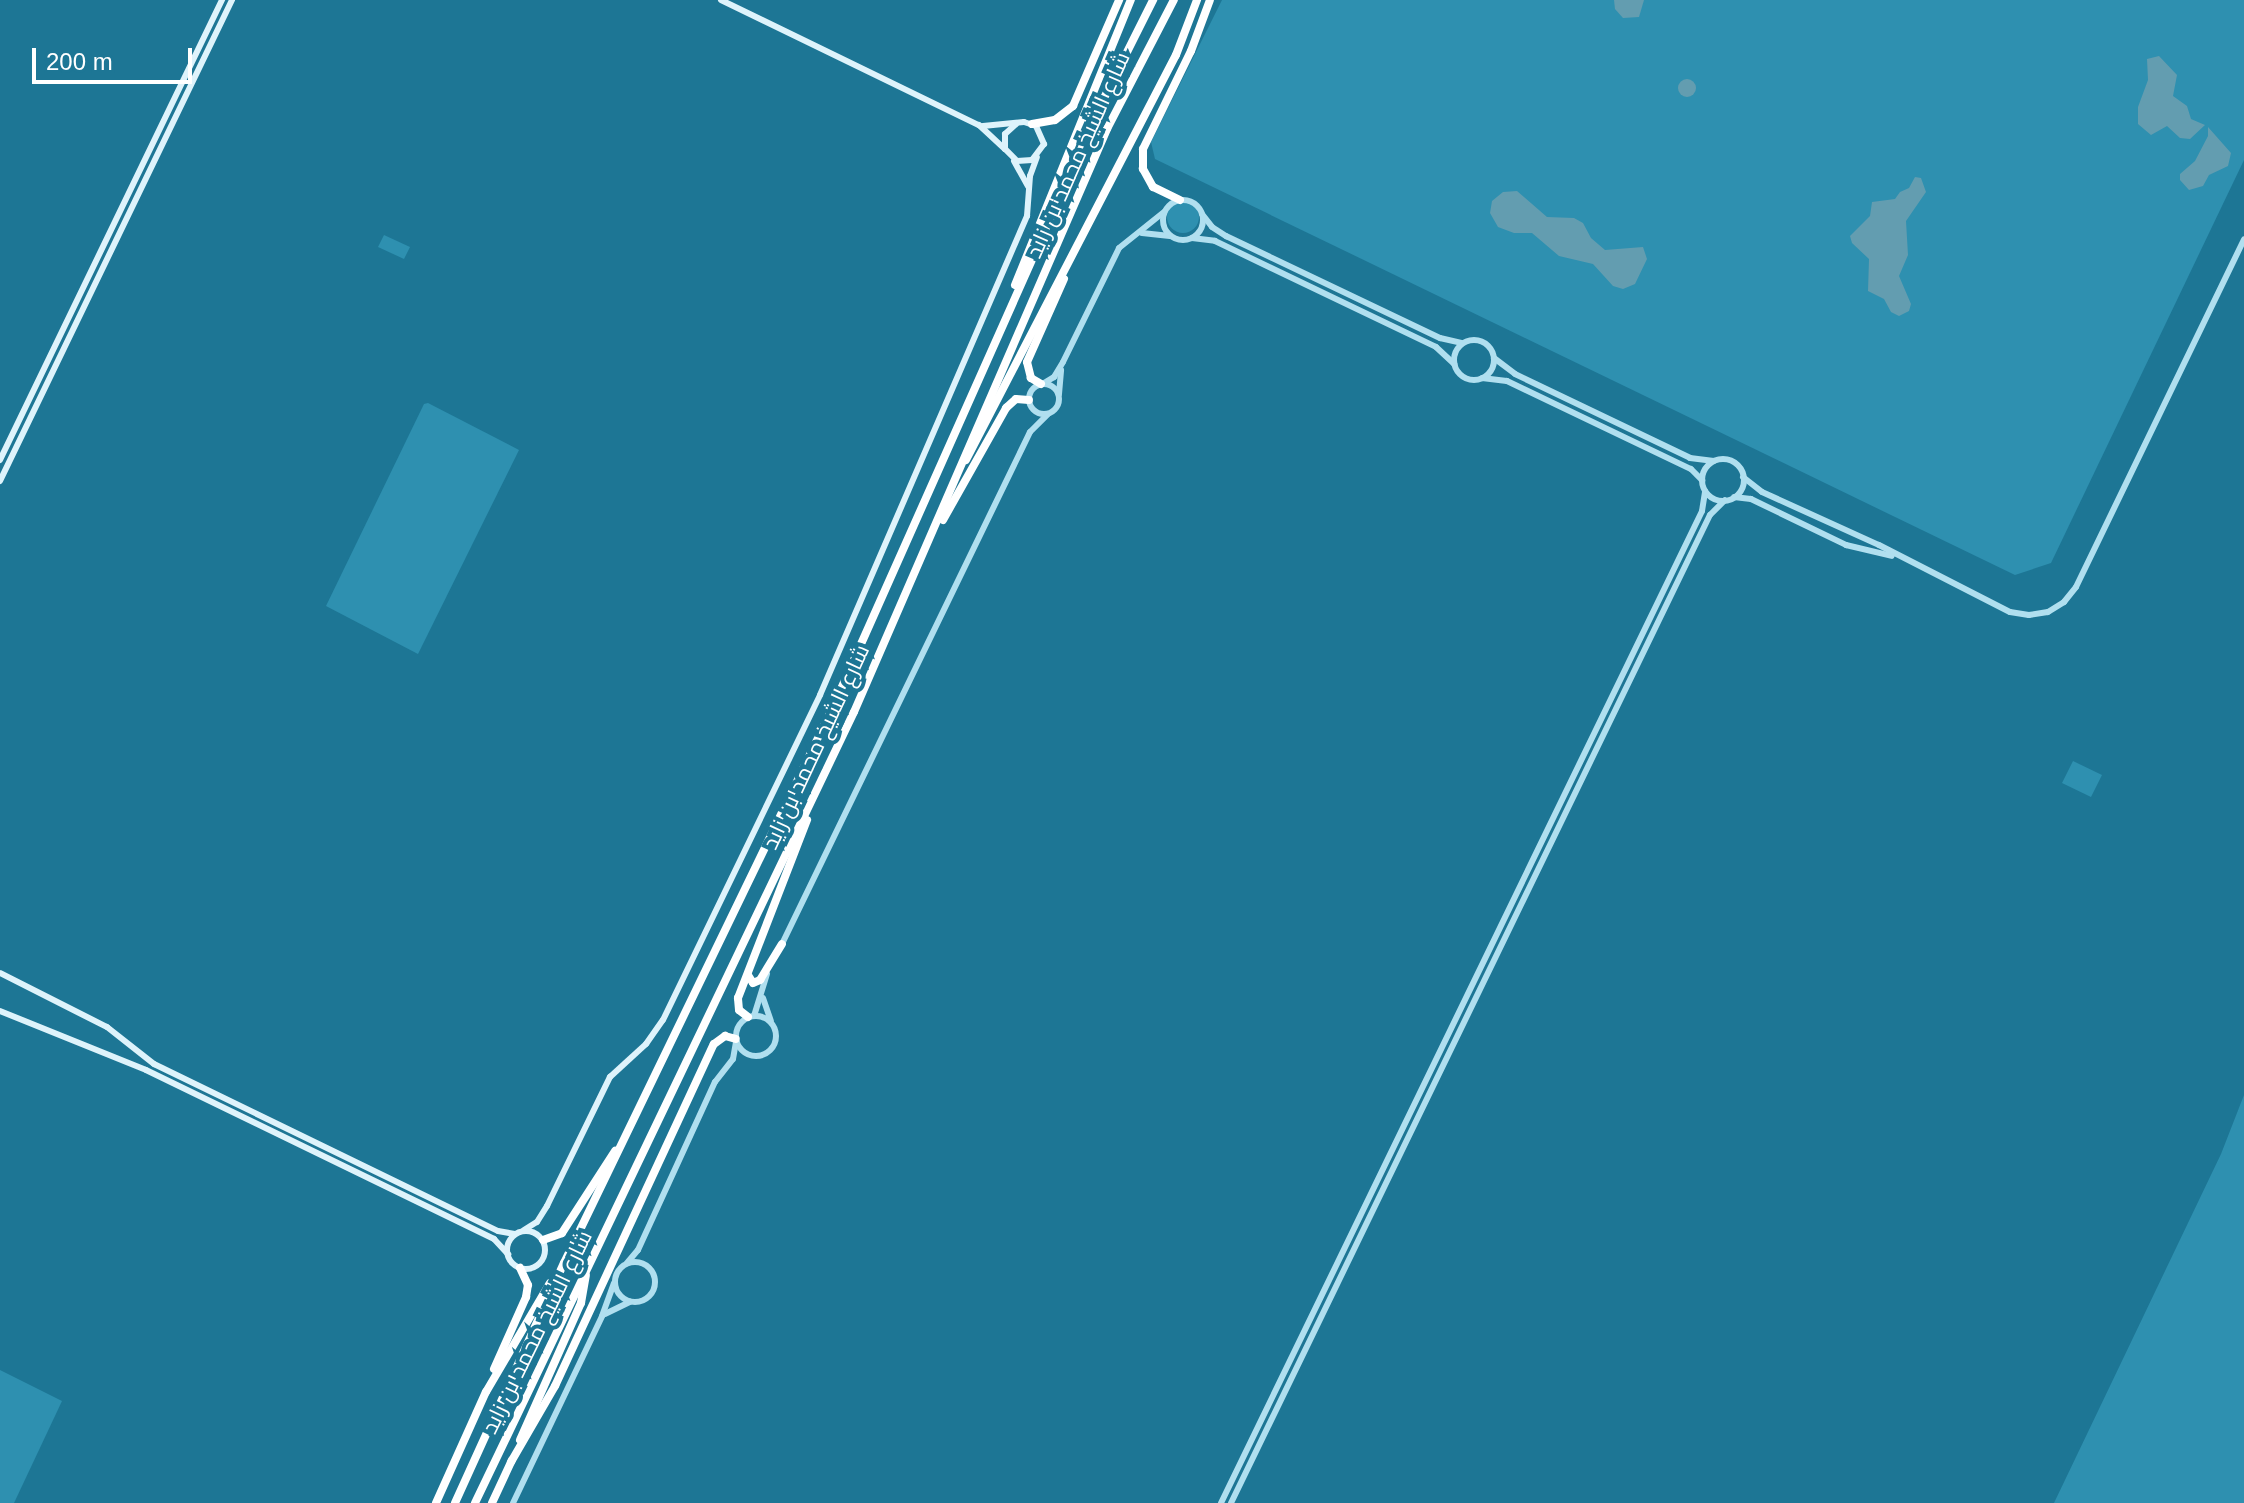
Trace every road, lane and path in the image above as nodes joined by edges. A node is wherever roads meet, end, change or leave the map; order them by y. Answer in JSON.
{"nodes":[{"id":1,"x":222,"y":0,"type":"edge"},
{"id":2,"x":232,"y":0,"type":"edge"},
{"id":3,"x":721,"y":0,"type":"edge"},
{"id":4,"x":1119,"y":0,"type":"edge"},
{"id":5,"x":1131,"y":0,"type":"edge"},
{"id":6,"x":1153,"y":0,"type":"edge"},
{"id":7,"x":1174,"y":0,"type":"edge"},
{"id":8,"x":1197,"y":0,"type":"edge"},
{"id":9,"x":1210,"y":0,"type":"edge"},
{"id":10,"x":1016,"y":124,"type":"junction"},
{"id":11,"x":1032,"y":124,"type":"junction"},
{"id":12,"x":979,"y":125,"type":"junction"},
{"id":13,"x":1005,"y":149,"type":"junction"},
{"id":14,"x":1037,"y":157,"type":"junction"},
{"id":15,"x":1012,"y":158,"type":"junction"},
{"id":16,"x":1030,"y":190,"type":"junction"},
{"id":17,"x":1180,"y":200,"type":"junction"},
{"id":18,"x":1164,"y":212,"type":"junction"},
{"id":19,"x":1202,"y":214,"type":"junction"},
{"id":20,"x":1138,"y":234,"type":"junction"},
{"id":21,"x":1170,"y":236,"type":"junction"},
{"id":22,"x":1192,"y":238,"type":"junction"},
{"id":23,"x":2244,"y":239,"type":"edge"},
{"id":24,"x":1067,"y":263,"type":"junction"},
{"id":25,"x":1003,"y":321,"type":"junction"},
{"id":26,"x":1462,"y":343,"type":"junction"},
{"id":27,"x":1494,"y":358,"type":"junction"},
{"id":28,"x":1063,"y":362,"type":"junction"},
{"id":29,"x":1454,"y":364,"type":"junction"},
{"id":30,"x":1482,"y":378,"type":"junction"},
{"id":31,"x":1042,"y":384,"type":"junction"},
{"id":32,"x":1059,"y":394,"type":"junction"},
{"id":33,"x":1029,"y":403,"type":"junction"},
{"id":34,"x":1048,"y":414,"type":"junction"},
{"id":35,"x":1030,"y":432,"type":"junction"},
{"id":36,"x":0,"y":460,"type":"edge"},
{"id":37,"x":1714,"y":461,"type":"junction"},
{"id":38,"x":960,"y":468,"type":"junction"},
{"id":39,"x":1743,"y":477,"type":"junction"},
{"id":40,"x":1702,"y":480,"type":"junction"},
{"id":41,"x":0,"y":481,"type":"edge"},
{"id":42,"x":1705,"y":491,"type":"junction"},
{"id":43,"x":1734,"y":497,"type":"junction"},
{"id":44,"x":1725,"y":500,"type":"junction"},
{"id":45,"x":935,"y":530,"type":"junction"},
{"id":46,"x":1903,"y":559,"type":"junction"},
{"id":47,"x":816,"y":791,"type":"junction"},
{"id":48,"x":782,"y":944,"type":"junction"},
{"id":49,"x":0,"y":973,"type":"edge"},
{"id":50,"x":749,"y":974,"type":"junction"},
{"id":51,"x":762,"y":994,"type":"junction"},
{"id":52,"x":0,"y":1011,"type":"edge"},
{"id":53,"x":751,"y":1017,"type":"junction"},
{"id":54,"x":772,"y":1024,"type":"junction"},
{"id":55,"x":736,"y":1040,"type":"junction"},
{"id":56,"x":752,"y":1056,"type":"junction"},
{"id":57,"x":729,"y":1063,"type":"junction"},
{"id":58,"x":1404,"y":1126,"type":"junction"},
{"id":59,"x":1412,"y":1130,"type":"junction"},
{"id":60,"x":621,"y":1145,"type":"junction"},
{"id":61,"x":437,"y":1200,"type":"junction"},
{"id":62,"x":416,"y":1201,"type":"junction"},
{"id":63,"x":546,"y":1208,"type":"junction"},
{"id":64,"x":524,"y":1230,"type":"junction"},
{"id":65,"x":515,"y":1234,"type":"junction"},
{"id":66,"x":542,"y":1238,"type":"junction"},
{"id":67,"x":641,"y":1242,"type":"junction"},
{"id":68,"x":508,"y":1254,"type":"junction"},
{"id":69,"x":564,"y":1263,"type":"junction"},
{"id":70,"x":627,"y":1263,"type":"junction"},
{"id":71,"x":647,"y":1265,"type":"junction"},
{"id":72,"x":520,"y":1268,"type":"junction"},
{"id":73,"x":586,"y":1274,"type":"junction"},
{"id":74,"x":614,"y":1283,"type":"junction"},
{"id":75,"x":630,"y":1302,"type":"junction"},
{"id":76,"x":602,"y":1316,"type":"junction"},
{"id":77,"x":486,"y":1392,"type":"junction"},
{"id":78,"x":511,"y":1462,"type":"junction"},
{"id":79,"x":436,"y":1503,"type":"edge"},
{"id":80,"x":455,"y":1503,"type":"edge"},
{"id":81,"x":475,"y":1503,"type":"edge"},
{"id":82,"x":492,"y":1503,"type":"edge"},
{"id":83,"x":513,"y":1503,"type":"edge"},
{"id":84,"x":1221,"y":1503,"type":"edge"},
{"id":85,"x":1231,"y":1503,"type":"edge"}],
"edges":[{"from":1,"to":36,"type":"main road"},
{"from":2,"to":41,"type":"main road"},
{"from":3,"to":12,"type":"main road"},
{"from":4,"to":11,"type":"highway"},
{"from":5,"to":25,"type":"highway"},
{"from":6,"to":25,"type":"highway","name":"شارع الشيخ محمد بن زايد"},
{"from":7,"to":38,"type":"highway","name":"شارع الشيخ محمد بن زايد"},
{"from":8,"to":24,"type":"highway"},
{"from":9,"to":17,"type":"highway"},
{"from":10,"to":11,"type":"main road"},
{"from":10,"to":12,"type":"main road"},
{"from":10,"to":13,"type":"main road"},
{"from":11,"to":14,"type":"main road"},
{"from":12,"to":13,"type":"main road"},
{"from":13,"to":15,"type":"main road"},
{"from":14,"to":15,"type":"main road"},
{"from":14,"to":16,"type":"main road"},
{"from":15,"to":16,"type":"main road"},
{"from":16,"to":63,"type":"main road"},
{"from":17,"to":18,"type":"street"},
{"from":17,"to":19,"type":"street"},
{"from":18,"to":20,"type":"street"},
{"from":18,"to":21,"type":"street"},
{"from":19,"to":22,"type":"street"},
{"from":19,"to":26,"type":"street"},
{"from":20,"to":21,"type":"street"},
{"from":20,"to":28,"type":"street"},
{"from":21,"to":22,"type":"street"},
{"from":22,"to":29,"type":"street"},
{"from":23,"to":46,"type":"street"},
{"from":24,"to":31,"type":"highway"},
{"from":24,"to":38,"type":"highway"},
{"from":25,"to":60,"type":"highway","name":"شارع الشيخ محمد بن زايد"},
{"from":26,"to":27,"type":"street"},
{"from":26,"to":29,"type":"street"},
{"from":27,"to":30,"type":"street"},
{"from":27,"to":37,"type":"street"},
{"from":28,"to":31,"type":"street"},
{"from":28,"to":32,"type":"street"},
{"from":29,"to":30,"type":"street"},
{"from":30,"to":40,"type":"street"},
{"from":31,"to":32,"type":"street"},
{"from":31,"to":33,"type":"street"},
{"from":32,"to":34,"type":"street"},
{"from":33,"to":34,"type":"street"},
{"from":33,"to":35,"type":"street"},
{"from":33,"to":45,"type":"highway"},
{"from":34,"to":35,"type":"street"},
{"from":35,"to":48,"type":"street"},
{"from":37,"to":39,"type":"street"},
{"from":37,"to":40,"type":"street"},
{"from":38,"to":45,"type":"highway","name":"شارع الشيخ محمد بن زايد"},
{"from":39,"to":43,"type":"street"},
{"from":39,"to":46,"type":"street"},
{"from":40,"to":42,"type":"street"},
{"from":42,"to":44,"type":"street"},
{"from":42,"to":58,"type":"street"},
{"from":43,"to":44,"type":"street"},
{"from":43,"to":46,"type":"street"},
{"from":44,"to":59,"type":"street"},
{"from":45,"to":47,"type":"highway","name":"شارع الشيخ محمد بن زايد"},
{"from":47,"to":50,"type":"highway"},
{"from":47,"to":73,"type":"highway","name":"شارع الشيخ محمد بن زايد"},
{"from":48,"to":50,"type":"highway"},
{"from":48,"to":51,"type":"street"},
{"from":49,"to":61,"type":"main road"},
{"from":50,"to":53,"type":"highway"},
{"from":51,"to":53,"type":"street"},
{"from":51,"to":54,"type":"street"},
{"from":52,"to":62,"type":"main road"},
{"from":53,"to":54,"type":"street"},
{"from":53,"to":55,"type":"street"},
{"from":54,"to":56,"type":"street"},
{"from":55,"to":56,"type":"street"},
{"from":55,"to":57,"type":"street"},
{"from":55,"to":78,"type":"highway"},
{"from":56,"to":57,"type":"street"},
{"from":57,"to":67,"type":"street"},
{"from":58,"to":59,"type":"street"},
{"from":58,"to":84,"type":"street"},
{"from":59,"to":85,"type":"street"},
{"from":60,"to":66,"type":"highway"},
{"from":60,"to":69,"type":"highway","name":"شارع الشيخ محمد بن زايد"},
{"from":61,"to":62,"type":"main road"},
{"from":61,"to":65,"type":"main road"},
{"from":62,"to":68,"type":"main road"},
{"from":63,"to":64,"type":"main road"},
{"from":63,"to":66,"type":"main road"},
{"from":64,"to":65,"type":"main road"},
{"from":64,"to":66,"type":"main road"},
{"from":65,"to":68,"type":"main road"},
{"from":66,"to":72,"type":"main road"},
{"from":67,"to":70,"type":"street"},
{"from":67,"to":71,"type":"street"},
{"from":68,"to":72,"type":"main road"},
{"from":69,"to":77,"type":"highway"},
{"from":69,"to":80,"type":"highway","name":"شارع الشيخ محمد بن زايد"},
{"from":70,"to":71,"type":"street"},
{"from":70,"to":74,"type":"street"},
{"from":71,"to":75,"type":"street"},
{"from":72,"to":77,"type":"highway"},
{"from":73,"to":78,"type":"highway"},
{"from":73,"to":81,"type":"highway","name":"شارع الشيخ محمد بن زايد"},
{"from":74,"to":75,"type":"street"},
{"from":74,"to":76,"type":"street"},
{"from":75,"to":76,"type":"street"},
{"from":76,"to":83,"type":"street"},
{"from":77,"to":79,"type":"highway"},
{"from":78,"to":82,"type":"highway"}]}
